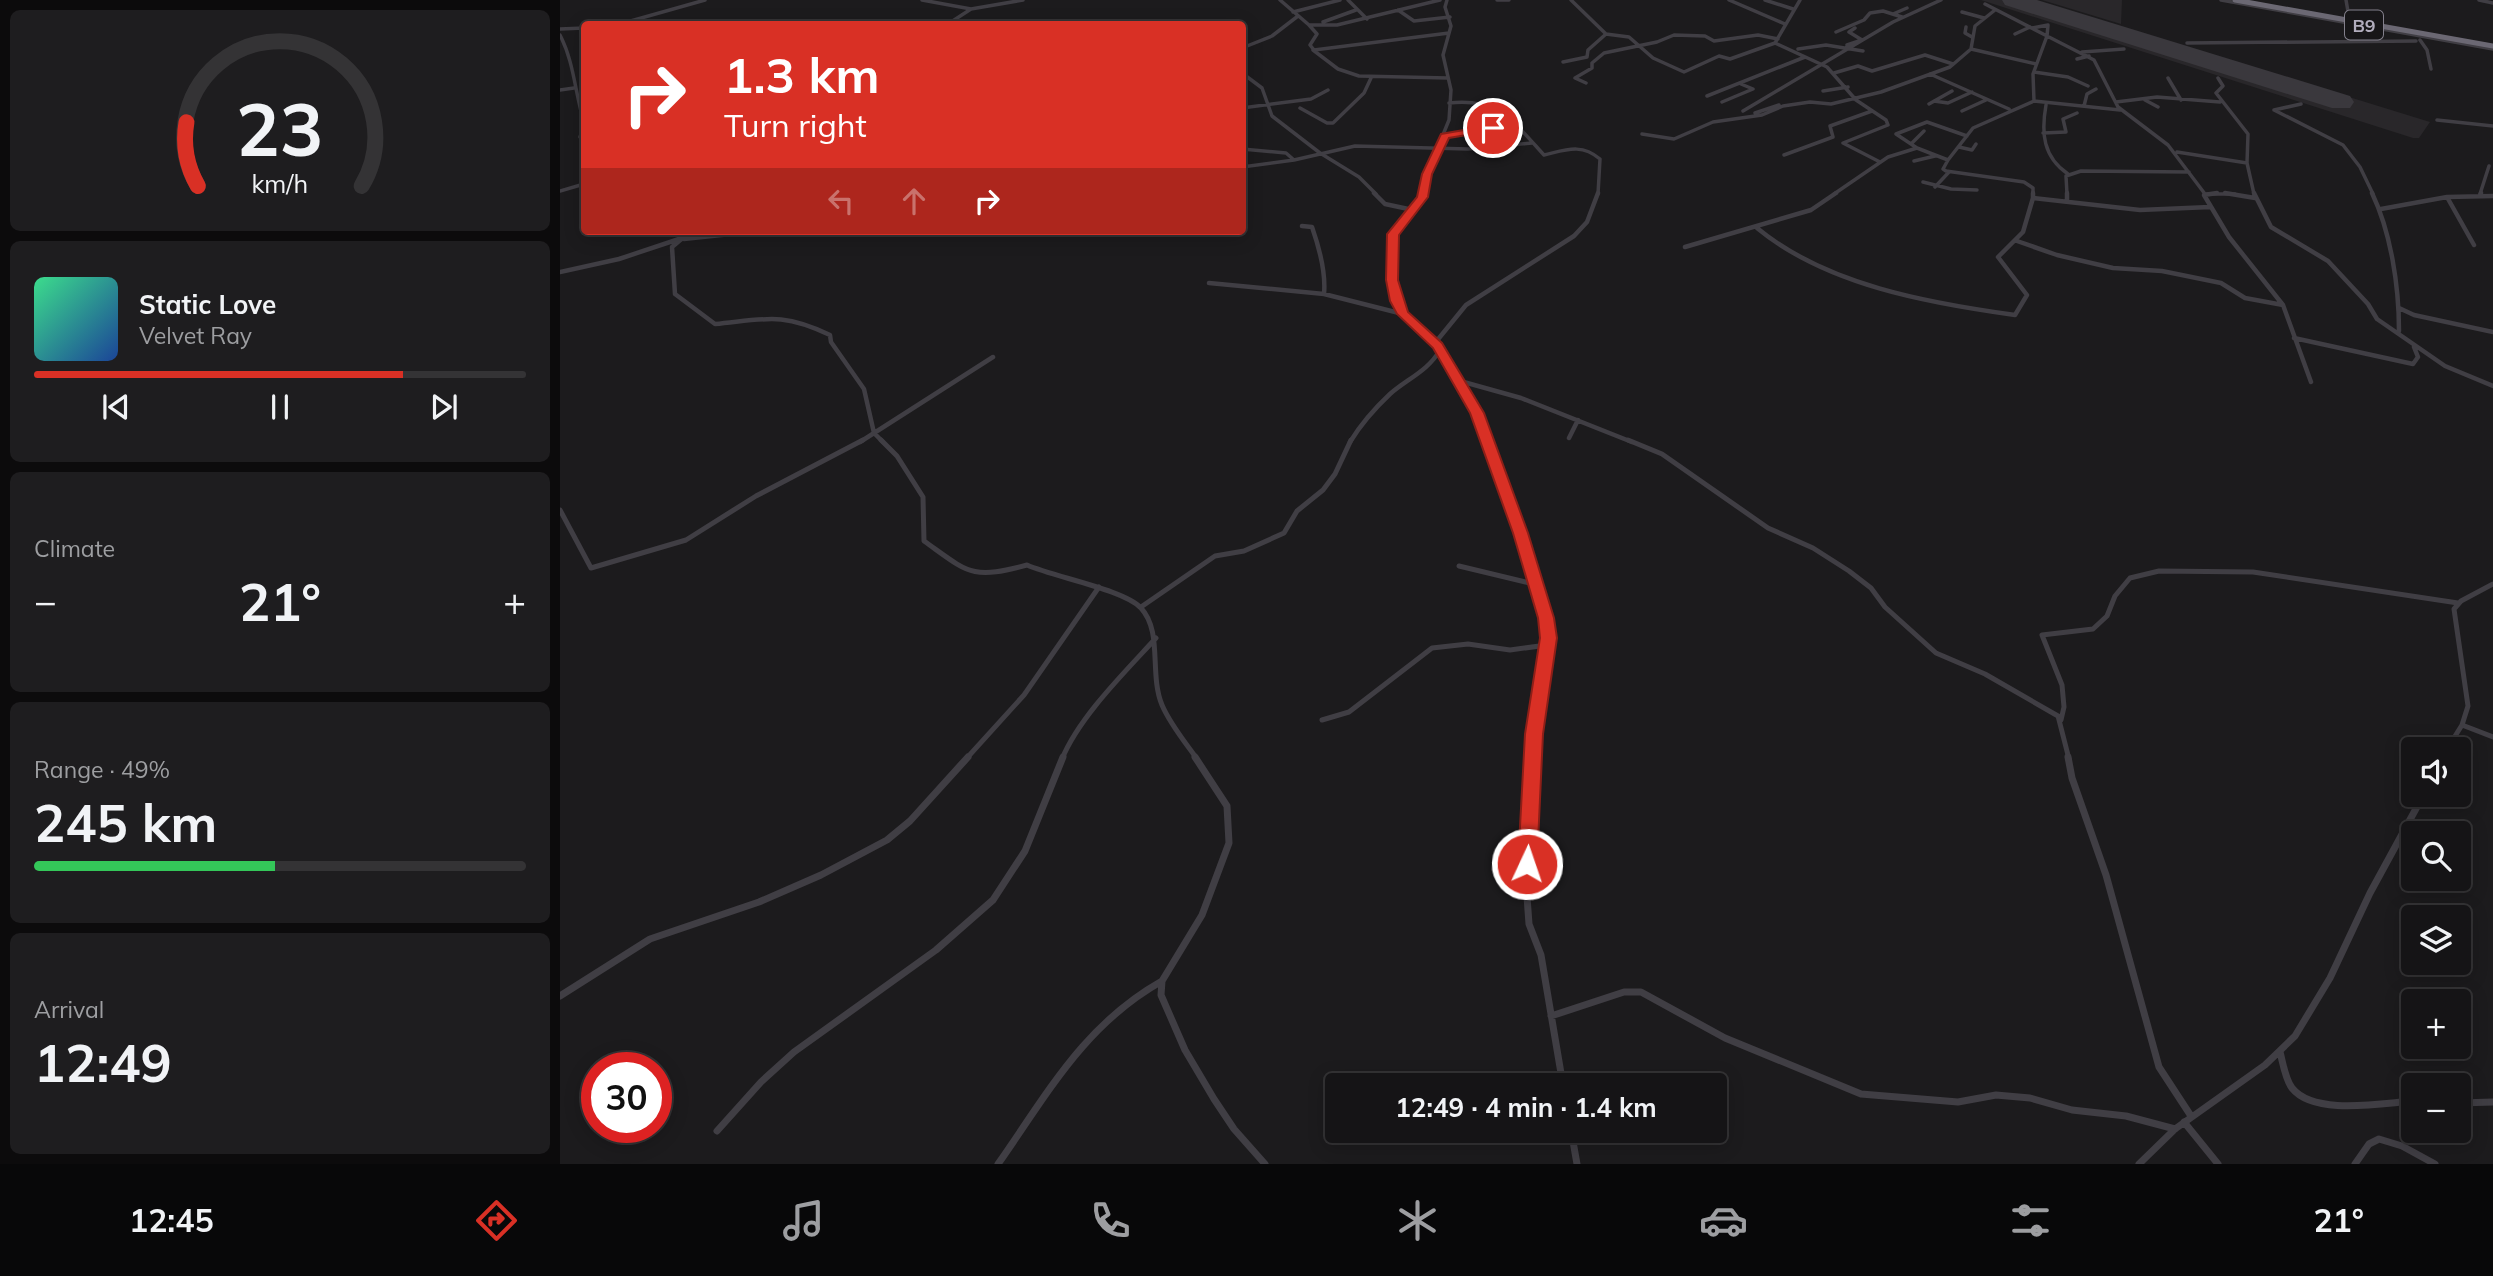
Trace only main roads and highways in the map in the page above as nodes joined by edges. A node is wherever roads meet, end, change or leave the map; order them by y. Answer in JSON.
{"nodes":[{"id":1,"x":2235,"y":0,"type":"edge"},
{"id":2,"x":2493,"y":48,"type":"edge"}],
"edges":[{"from":1,"to":2,"type":"highway","number":"B9"}]}
